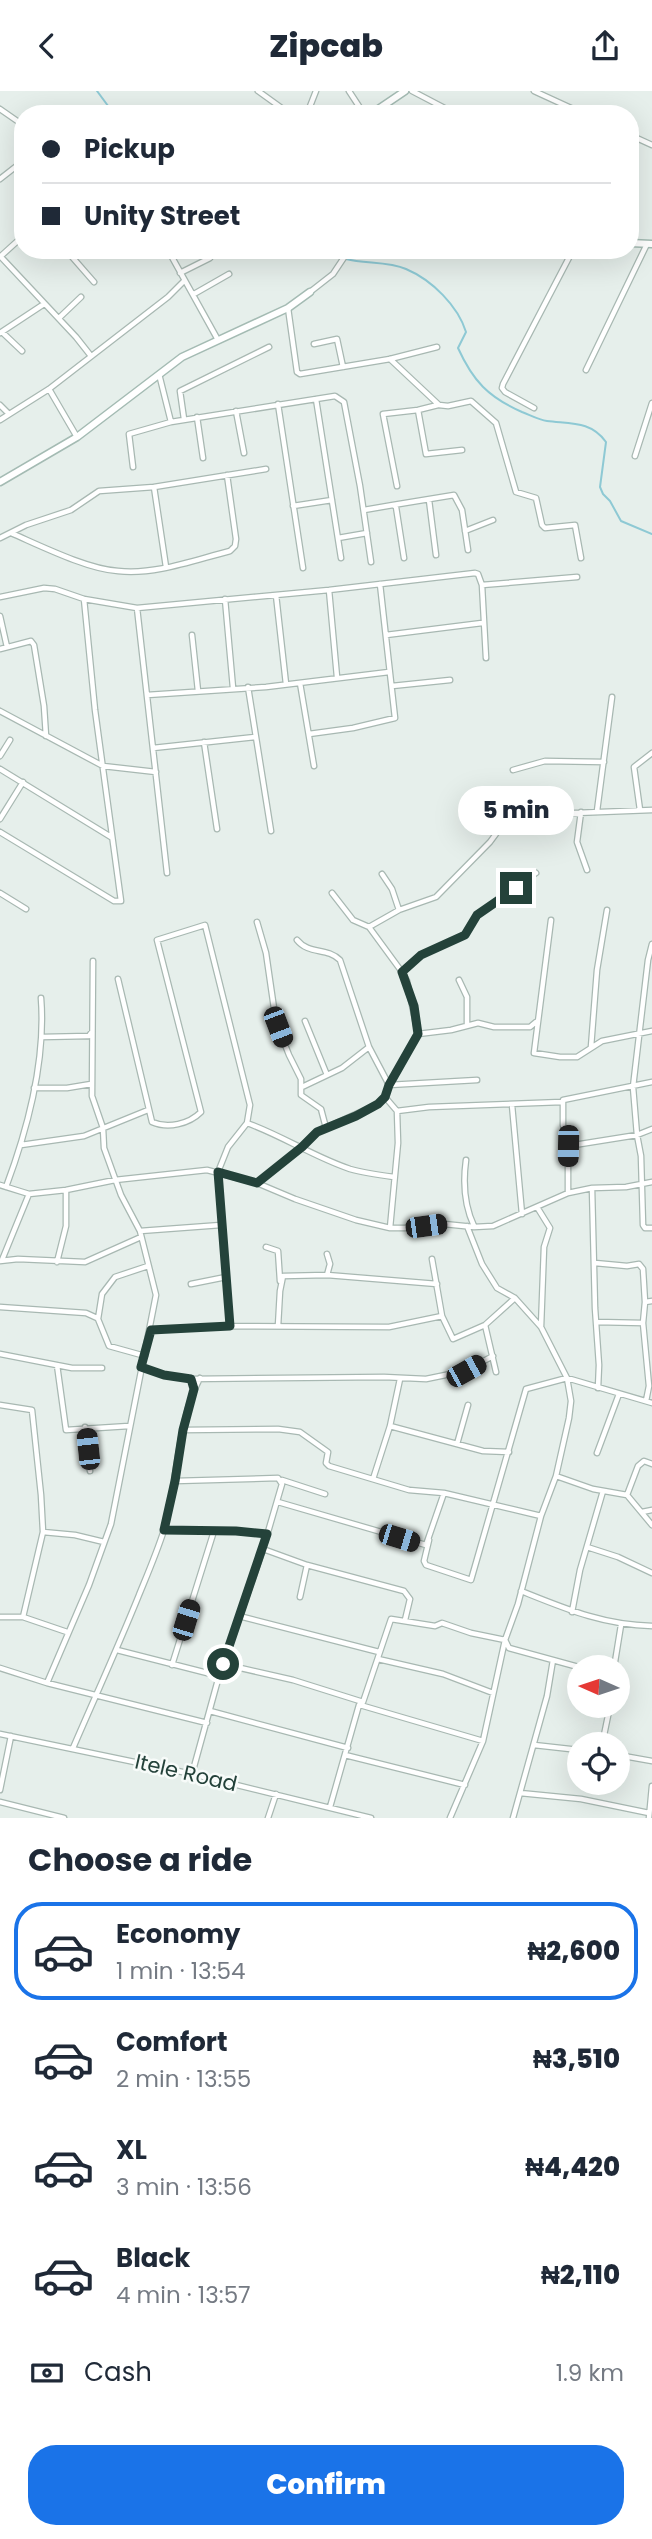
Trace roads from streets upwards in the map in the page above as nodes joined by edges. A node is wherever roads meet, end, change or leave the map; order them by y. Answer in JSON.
{"nodes":[{"id":1,"x":258,"y":91,"type":"edge"},
{"id":2,"x":405,"y":91,"type":"edge"},
{"id":3,"x":412,"y":91,"type":"edge"},
{"id":4,"x":534,"y":91,"type":"edge"},
{"id":5,"x":277,"y":105,"type":"edge"},
{"id":6,"x":384,"y":105,"type":"edge"},
{"id":7,"x":439,"y":105,"type":"edge"},
{"id":8,"x":564,"y":105,"type":"edge"},
{"id":9,"x":14,"y":167,"type":"edge"},
{"id":10,"x":0,"y":169,"type":"edge"},
{"id":11,"x":6,"y":173,"type":"junction"},
{"id":12,"x":0,"y":179,"type":"edge"},
{"id":13,"x":14,"y":244,"type":"edge"},
{"id":14,"x":649,"y":244,"type":"edge"},
{"id":15,"x":0,"y":256,"type":"edge"},
{"id":16,"x":74,"y":259,"type":"edge"},
{"id":17,"x":173,"y":259,"type":"edge"},
{"id":18,"x":208,"y":259,"type":"edge"},
{"id":19,"x":344,"y":259,"type":"edge"},
{"id":20,"x":568,"y":259,"type":"edge"},
{"id":21,"x":180,"y":272,"type":"junction"},
{"id":22,"x":229,"y":274,"type":"dead end"},
{"id":23,"x":184,"y":281,"type":"junction"},
{"id":24,"x":94,"y":282,"type":"dead end"},
{"id":25,"x":310,"y":292,"type":"joint"},
{"id":26,"x":194,"y":294,"type":"junction"},
{"id":27,"x":81,"y":297,"type":"dead end"},
{"id":28,"x":44,"y":304,"type":"junction"},
{"id":29,"x":288,"y":308,"type":"junction"},
{"id":30,"x":59,"y":318,"type":"junction"},
{"id":31,"x":1,"y":332,"type":"edge"},
{"id":32,"x":218,"y":340,"type":"junction"},
{"id":33,"x":314,"y":344,"type":"dead end"},
{"id":34,"x":269,"y":347,"type":"dead end"},
{"id":35,"x":437,"y":347,"type":"dead end"},
{"id":36,"x":22,"y":351,"type":"dead end"},
{"id":37,"x":91,"y":356,"type":"junction"},
{"id":38,"x":390,"y":359,"type":"junction"},
{"id":39,"x":343,"y":367,"type":"junction"},
{"id":40,"x":586,"y":370,"type":"dead end"},
{"id":41,"x":159,"y":374,"type":"junction"},
{"id":42,"x":49,"y":389,"type":"junction"},
{"id":43,"x":316,"y":399,"type":"junction"},
{"id":44,"x":652,"y":403,"type":"edge"},
{"id":45,"x":278,"y":404,"type":"junction"},
{"id":46,"x":0,"y":405,"type":"edge"},
{"id":47,"x":439,"y":405,"type":"junction"},
{"id":48,"x":534,"y":408,"type":"dead end"},
{"id":49,"x":418,"y":410,"type":"junction"},
{"id":50,"x":236,"y":411,"type":"junction"},
{"id":51,"x":9,"y":414,"type":"junction"},
{"id":52,"x":197,"y":417,"type":"junction"},
{"id":53,"x":184,"y":419,"type":"junction"},
{"id":54,"x":0,"y":420,"type":"edge"},
{"id":55,"x":172,"y":422,"type":"junction"},
{"id":56,"x":78,"y":437,"type":"junction"},
{"id":57,"x":462,"y":450,"type":"dead end"},
{"id":58,"x":244,"y":453,"type":"dead end"},
{"id":59,"x":635,"y":456,"type":"dead end"},
{"id":60,"x":203,"y":458,"type":"dead end"},
{"id":61,"x":133,"y":467,"type":"dead end"},
{"id":62,"x":265,"y":469,"type":"dead end"},
{"id":63,"x":227,"y":475,"type":"junction"},
{"id":64,"x":0,"y":482,"type":"edge"},
{"id":65,"x":397,"y":485,"type":"dead end"},
{"id":66,"x":154,"y":487,"type":"junction"},
{"id":67,"x":332,"y":500,"type":"junction"},
{"id":68,"x":429,"y":500,"type":"junction"},
{"id":69,"x":393,"y":505,"type":"junction"},
{"id":70,"x":293,"y":506,"type":"junction"},
{"id":71,"x":364,"y":510,"type":"junction"},
{"id":72,"x":493,"y":520,"type":"dead end"},
{"id":73,"x":465,"y":531,"type":"junction"},
{"id":74,"x":11,"y":533,"type":"junction"},
{"id":75,"x":367,"y":533,"type":"junction"},
{"id":76,"x":0,"y":538,"type":"edge"},
{"id":77,"x":338,"y":538,"type":"junction"},
{"id":78,"x":468,"y":551,"type":"dead end"},
{"id":79,"x":436,"y":555,"type":"dead end"},
{"id":80,"x":341,"y":558,"type":"dead end"},
{"id":81,"x":404,"y":558,"type":"dead end"},
{"id":82,"x":581,"y":558,"type":"dead end"},
{"id":83,"x":371,"y":562,"type":"dead end"},
{"id":84,"x":166,"y":567,"type":"junction"},
{"id":85,"x":303,"y":568,"type":"dead end"},
{"id":86,"x":577,"y":577,"type":"dead end"},
{"id":87,"x":380,"y":584,"type":"junction"},
{"id":88,"x":482,"y":586,"type":"junction"},
{"id":89,"x":329,"y":590,"type":"junction"},
{"id":90,"x":276,"y":594,"type":"junction"},
{"id":91,"x":0,"y":597,"type":"edge"},
{"id":92,"x":84,"y":599,"type":"junction"},
{"id":93,"x":225,"y":599,"type":"junction"},
{"id":94,"x":136,"y":608,"type":"junction"},
{"id":95,"x":0,"y":616,"type":"edge"},
{"id":96,"x":482,"y":623,"type":"junction"},
{"id":97,"x":192,"y":635,"type":"dead end"},
{"id":98,"x":386,"y":635,"type":"junction"},
{"id":99,"x":7,"y":647,"type":"junction"},
{"id":100,"x":0,"y":649,"type":"edge"},
{"id":101,"x":485,"y":658,"type":"dead end"},
{"id":102,"x":389,"y":672,"type":"junction"},
{"id":103,"x":337,"y":677,"type":"junction"},
{"id":104,"x":450,"y":680,"type":"dead end"},
{"id":105,"x":300,"y":683,"type":"junction"},
{"id":106,"x":286,"y":684,"type":"junction"},
{"id":107,"x":392,"y":686,"type":"junction"},
{"id":108,"x":248,"y":687,"type":"junction"},
{"id":109,"x":233,"y":688,"type":"junction"},
{"id":110,"x":198,"y":691,"type":"junction"},
{"id":111,"x":147,"y":695,"type":"junction"},
{"id":112,"x":612,"y":697,"type":"dead end"},
{"id":113,"x":0,"y":711,"type":"edge"},
{"id":114,"x":309,"y":734,"type":"junction"},
{"id":115,"x":46,"y":737,"type":"junction"},
{"id":116,"x":254,"y":737,"type":"junction"},
{"id":117,"x":10,"y":740,"type":"dead end"},
{"id":118,"x":204,"y":743,"type":"junction"},
{"id":119,"x":153,"y":748,"type":"junction"},
{"id":120,"x":652,"y":753,"type":"edge"},
{"id":121,"x":0,"y":756,"type":"edge"},
{"id":122,"x":604,"y":762,"type":"junction"},
{"id":123,"x":103,"y":766,"type":"junction"},
{"id":124,"x":314,"y":766,"type":"dead end"},
{"id":125,"x":0,"y":769,"type":"edge"},
{"id":126,"x":513,"y":770,"type":"dead end"},
{"id":127,"x":156,"y":772,"type":"junction"},
{"id":128,"x":23,"y":782,"type":"junction"},
{"id":129,"x":597,"y":810,"type":"junction"},
{"id":130,"x":640,"y":810,"type":"junction"},
{"id":131,"x":652,"y":810,"type":"edge"},
{"id":132,"x":581,"y":812,"type":"junction"},
{"id":133,"x":0,"y":819,"type":"edge"},
{"id":134,"x":218,"y":829,"type":"dead end"},
{"id":135,"x":271,"y":831,"type":"dead end"},
{"id":136,"x":0,"y":832,"type":"edge"},
{"id":137,"x":111,"y":838,"type":"junction"},
{"id":138,"x":587,"y":870,"type":"dead end"},
{"id":139,"x":167,"y":873,"type":"dead end"},
{"id":140,"x":536,"y":873,"type":"dead end"},
{"id":141,"x":382,"y":874,"type":"dead end"},
{"id":142,"x":0,"y":893,"type":"edge"},
{"id":143,"x":332,"y":893,"type":"dead end"},
{"id":144,"x":26,"y":909,"type":"dead end"},
{"id":145,"x":399,"y":910,"type":"junction"},
{"id":146,"x":607,"y":911,"type":"dead end"},
{"id":147,"x":551,"y":920,"type":"dead end"},
{"id":148,"x":257,"y":922,"type":"dead end"},
{"id":149,"x":369,"y":927,"type":"junction"},
{"id":150,"x":297,"y":940,"type":"dead end"},
{"id":151,"x":652,"y":944,"type":"edge"},
{"id":152,"x":93,"y":961,"type":"dead end"},
{"id":153,"x":402,"y":972,"type":"junction"},
{"id":154,"x":118,"y":979,"type":"dead end"},
{"id":155,"x":459,"y":980,"type":"dead end"},
{"id":156,"x":41,"y":998,"type":"dead end"},
{"id":157,"x":305,"y":1021,"type":"dead end"},
{"id":158,"x":537,"y":1022,"type":"junction"},
{"id":159,"x":467,"y":1026,"type":"junction"},
{"id":160,"x":92,"y":1031,"type":"junction"},
{"id":161,"x":652,"y":1031,"type":"edge"},
{"id":162,"x":639,"y":1033,"type":"junction"},
{"id":163,"x":418,"y":1034,"type":"junction"},
{"id":164,"x":41,"y":1037,"type":"junction"},
{"id":165,"x":369,"y":1047,"type":"junction"},
{"id":166,"x":592,"y":1047,"type":"junction"},
{"id":167,"x":327,"y":1075,"type":"junction"},
{"id":168,"x":92,"y":1079,"type":"junction"},
{"id":169,"x":477,"y":1080,"type":"dead end"},
{"id":170,"x":652,"y":1082,"type":"edge"},
{"id":171,"x":389,"y":1085,"type":"junction"},
{"id":172,"x":34,"y":1087,"type":"junction"},
{"id":173,"x":302,"y":1087,"type":"junction"},
{"id":174,"x":633,"y":1087,"type":"junction"},
{"id":175,"x":385,"y":1097,"type":"junction"},
{"id":176,"x":562,"y":1102,"type":"junction"},
{"id":177,"x":512,"y":1105,"type":"junction"},
{"id":178,"x":148,"y":1109,"type":"junction"},
{"id":179,"x":397,"y":1111,"type":"junction"},
{"id":180,"x":247,"y":1123,"type":"junction"},
{"id":181,"x":103,"y":1128,"type":"junction"},
{"id":182,"x":327,"y":1128,"type":"junction"},
{"id":183,"x":652,"y":1129,"type":"edge"},
{"id":184,"x":636,"y":1135,"type":"junction"},
{"id":185,"x":21,"y":1145,"type":"junction"},
{"id":186,"x":568,"y":1146,"type":"junction"},
{"id":187,"x":302,"y":1147,"type":"junction"},
{"id":188,"x":466,"y":1160,"type":"dead end"},
{"id":189,"x":218,"y":1172,"type":"junction"},
{"id":190,"x":394,"y":1177,"type":"junction"},
{"id":191,"x":115,"y":1180,"type":"junction"},
{"id":192,"x":652,"y":1182,"type":"edge"},
{"id":193,"x":257,"y":1183,"type":"junction"},
{"id":194,"x":642,"y":1184,"type":"junction"},
{"id":195,"x":3,"y":1186,"type":"edge"},
{"id":196,"x":592,"y":1188,"type":"junction"},
{"id":197,"x":66,"y":1190,"type":"junction"},
{"id":198,"x":568,"y":1193,"type":"junction"},
{"id":199,"x":29,"y":1194,"type":"junction"},
{"id":200,"x":537,"y":1207,"type":"junction"},
{"id":201,"x":522,"y":1214,"type":"junction"},
{"id":202,"x":221,"y":1225,"type":"junction"},
{"id":203,"x":467,"y":1226,"type":"junction"},
{"id":204,"x":474,"y":1227,"type":"junction"},
{"id":205,"x":390,"y":1228,"type":"junction"},
{"id":206,"x":652,"y":1228,"type":"edge"},
{"id":207,"x":139,"y":1231,"type":"junction"},
{"id":208,"x":141,"y":1237,"type":"junction"},
{"id":209,"x":266,"y":1247,"type":"dead end"},
{"id":210,"x":327,"y":1254,"type":"dead end"},
{"id":211,"x":432,"y":1259,"type":"dead end"},
{"id":212,"x":1,"y":1261,"type":"edge"},
{"id":213,"x":57,"y":1262,"type":"junction"},
{"id":214,"x":595,"y":1263,"type":"junction"},
{"id":215,"x":148,"y":1266,"type":"junction"},
{"id":216,"x":327,"y":1275,"type":"junction"},
{"id":217,"x":226,"y":1277,"type":"junction"},
{"id":218,"x":191,"y":1284,"type":"dead end"},
{"id":219,"x":437,"y":1284,"type":"junction"},
{"id":220,"x":281,"y":1286,"type":"junction"},
{"id":221,"x":514,"y":1298,"type":"junction"},
{"id":222,"x":652,"y":1301,"type":"edge"},
{"id":223,"x":645,"y":1302,"type":"junction"},
{"id":224,"x":0,"y":1307,"type":"edge"},
{"id":225,"x":442,"y":1316,"type":"junction"},
{"id":226,"x":98,"y":1318,"type":"junction"},
{"id":227,"x":596,"y":1322,"type":"junction"},
{"id":228,"x":643,"y":1324,"type":"junction"},
{"id":229,"x":485,"y":1325,"type":"junction"},
{"id":230,"x":230,"y":1326,"type":"junction"},
{"id":231,"x":278,"y":1326,"type":"junction"},
{"id":232,"x":541,"y":1327,"type":"junction"},
{"id":233,"x":151,"y":1330,"type":"junction"},
{"id":234,"x":0,"y":1355,"type":"edge"},
{"id":235,"x":145,"y":1356,"type":"junction"},
{"id":236,"x":493,"y":1356,"type":"junction"},
{"id":237,"x":57,"y":1365,"type":"junction"},
{"id":238,"x":141,"y":1367,"type":"junction"},
{"id":239,"x":102,"y":1368,"type":"dead end"},
{"id":240,"x":496,"y":1371,"type":"dead end"},
{"id":241,"x":200,"y":1378,"type":"junction"},
{"id":242,"x":567,"y":1378,"type":"junction"},
{"id":243,"x":191,"y":1379,"type":"junction"},
{"id":244,"x":400,"y":1379,"type":"junction"},
{"id":245,"x":598,"y":1388,"type":"junction"},
{"id":246,"x":194,"y":1389,"type":"junction"},
{"id":247,"x":619,"y":1394,"type":"junction"},
{"id":248,"x":649,"y":1402,"type":"edge"},
{"id":249,"x":0,"y":1405,"type":"edge"},
{"id":250,"x":468,"y":1405,"type":"dead end"},
{"id":251,"x":129,"y":1426,"type":"junction"},
{"id":252,"x":390,"y":1426,"type":"junction"},
{"id":253,"x":85,"y":1427,"type":"junction"},
{"id":254,"x":183,"y":1430,"type":"junction"},
{"id":255,"x":457,"y":1444,"type":"junction"},
{"id":256,"x":509,"y":1453,"type":"junction"},
{"id":257,"x":597,"y":1454,"type":"dead end"},
{"id":258,"x":652,"y":1464,"type":"edge"},
{"id":259,"x":90,"y":1471,"type":"dead end"},
{"id":260,"x":556,"y":1476,"type":"junction"},
{"id":261,"x":373,"y":1479,"type":"junction"},
{"id":262,"x":281,"y":1480,"type":"junction"},
{"id":263,"x":175,"y":1481,"type":"junction"},
{"id":264,"x":603,"y":1491,"type":"junction"},
{"id":265,"x":444,"y":1493,"type":"junction"},
{"id":266,"x":325,"y":1494,"type":"dead end"},
{"id":267,"x":627,"y":1495,"type":"junction"},
{"id":268,"x":278,"y":1502,"type":"junction"},
{"id":269,"x":494,"y":1505,"type":"junction"},
{"id":270,"x":652,"y":1510,"type":"edge"},
{"id":271,"x":641,"y":1512,"type":"junction"},
{"id":272,"x":541,"y":1516,"type":"junction"},
{"id":273,"x":652,"y":1525,"type":"edge"},
{"id":274,"x":164,"y":1530,"type":"junction"},
{"id":275,"x":214,"y":1531,"type":"junction"},
{"id":276,"x":43,"y":1532,"type":"junction"},
{"id":277,"x":267,"y":1534,"type":"junction"},
{"id":278,"x":429,"y":1540,"type":"junction"},
{"id":279,"x":104,"y":1542,"type":"junction"},
{"id":280,"x":587,"y":1547,"type":"junction"},
{"id":281,"x":263,"y":1549,"type":"junction"},
{"id":282,"x":307,"y":1565,"type":"junction"},
{"id":283,"x":652,"y":1573,"type":"edge"},
{"id":284,"x":521,"y":1591,"type":"junction"},
{"id":285,"x":300,"y":1597,"type":"dead end"},
{"id":286,"x":572,"y":1612,"type":"junction"},
{"id":287,"x":23,"y":1616,"type":"junction"},
{"id":288,"x":239,"y":1616,"type":"junction"},
{"id":289,"x":0,"y":1617,"type":"edge"},
{"id":290,"x":405,"y":1620,"type":"junction"},
{"id":291,"x":621,"y":1625,"type":"junction"},
{"id":292,"x":652,"y":1626,"type":"edge"},
{"id":293,"x":67,"y":1632,"type":"junction"},
{"id":294,"x":505,"y":1640,"type":"junction"},
{"id":295,"x":117,"y":1650,"type":"junction"},
{"id":296,"x":379,"y":1652,"type":"junction"},
{"id":297,"x":616,"y":1655,"type":"edge"},
{"id":298,"x":378,"y":1659,"type":"junction"},
{"id":299,"x":553,"y":1660,"type":"junction"},
{"id":300,"x":223,"y":1664,"type":"junction"},
{"id":301,"x":567,"y":1664,"type":"edge"},
{"id":302,"x":172,"y":1665,"type":"junction"},
{"id":303,"x":0,"y":1668,"type":"edge"},
{"id":304,"x":219,"y":1676,"type":"junction"},
{"id":305,"x":47,"y":1683,"type":"junction"},
{"id":306,"x":493,"y":1693,"type":"junction"},
{"id":307,"x":97,"y":1696,"type":"junction"},
{"id":308,"x":361,"y":1703,"type":"junction"},
{"id":309,"x":210,"y":1711,"type":"junction"},
{"id":310,"x":207,"y":1723,"type":"junction"},
{"id":311,"x":0,"y":1734,"type":"edge"},
{"id":312,"x":11,"y":1736,"type":"junction"},
{"id":313,"x":483,"y":1741,"type":"junction"},
{"id":314,"x":534,"y":1745,"type":"junction"},
{"id":315,"x":73,"y":1748,"type":"junction"},
{"id":316,"x":348,"y":1748,"type":"junction"},
{"id":317,"x":567,"y":1749,"type":"edge"},
{"id":318,"x":345,"y":1755,"type":"junction"},
{"id":319,"x":630,"y":1757,"type":"edge"},
{"id":320,"x":652,"y":1761,"type":"edge"},
{"id":321,"x":192,"y":1774,"type":"junction"},
{"id":322,"x":465,"y":1784,"type":"junction"},
{"id":323,"x":652,"y":1786,"type":"edge"},
{"id":324,"x":0,"y":1790,"type":"edge"},
{"id":325,"x":520,"y":1793,"type":"junction"},
{"id":326,"x":276,"y":1794,"type":"junction"},
{"id":327,"x":0,"y":1802,"type":"edge"},
{"id":328,"x":330,"y":1807,"type":"junction"},
{"id":329,"x":48,"y":1816,"type":"edge"},
{"id":330,"x":649,"y":1816,"type":"edge"},
{"id":331,"x":64,"y":1818,"type":"edge"},
{"id":332,"x":268,"y":1818,"type":"edge"},
{"id":333,"x":371,"y":1818,"type":"edge"},
{"id":334,"x":450,"y":1818,"type":"edge"},
{"id":335,"x":513,"y":1818,"type":"edge"}],
"edges":[{"from":1,"to":5,"type":"street"},
{"from":2,"to":6,"type":"street"},
{"from":3,"to":7,"type":"street"},
{"from":4,"to":8,"type":"street"},
{"from":9,"to":11,"type":"street"},
{"from":10,"to":11,"type":"street"},
{"from":11,"to":12,"type":"street"},
{"from":13,"to":15,"type":"street"},
{"from":14,"to":40,"type":"street"},
{"from":15,"to":28,"type":"street"},
{"from":16,"to":24,"type":"street"},
{"from":17,"to":21,"type":"street"},
{"from":18,"to":21,"type":"street"},
{"from":19,"to":25,"type":"street"},
{"from":20,"to":48,"type":"street"},
{"from":21,"to":23,"type":"street"},
{"from":22,"to":26,"type":"street"},
{"from":23,"to":26,"type":"street"},
{"from":23,"to":37,"type":"street"},
{"from":25,"to":29,"type":"street"},
{"from":26,"to":32,"type":"street"},
{"from":27,"to":30,"type":"street"},
{"from":28,"to":30,"type":"street"},
{"from":28,"to":31,"type":"street"},
{"from":29,"to":32,"type":"street"},
{"from":29,"to":39,"type":"street"},
{"from":30,"to":37,"type":"street"},
{"from":31,"to":36,"type":"street"},
{"from":32,"to":41,"type":"street"},
{"from":33,"to":39,"type":"street"},
{"from":34,"to":53,"type":"street"},
{"from":35,"to":38,"type":"street"},
{"from":37,"to":42,"type":"street"},
{"from":38,"to":39,"type":"street"},
{"from":38,"to":47,"type":"street"},
{"from":41,"to":55,"type":"street"},
{"from":41,"to":56,"type":"street"},
{"from":42,"to":51,"type":"street"},
{"from":42,"to":56,"type":"street"},
{"from":43,"to":45,"type":"street"},
{"from":43,"to":67,"type":"street"},
{"from":43,"to":71,"type":"street"},
{"from":44,"to":59,"type":"street"},
{"from":45,"to":50,"type":"street"},
{"from":45,"to":70,"type":"street"},
{"from":46,"to":51,"type":"street"},
{"from":47,"to":49,"type":"street"},
{"from":47,"to":82,"type":"street"},
{"from":49,"to":57,"type":"street"},
{"from":49,"to":65,"type":"street"},
{"from":50,"to":52,"type":"street"},
{"from":50,"to":58,"type":"street"},
{"from":51,"to":54,"type":"street"},
{"from":52,"to":53,"type":"street"},
{"from":52,"to":60,"type":"street"},
{"from":53,"to":55,"type":"street"},
{"from":55,"to":61,"type":"street"},
{"from":56,"to":64,"type":"street"},
{"from":62,"to":63,"type":"street"},
{"from":63,"to":66,"type":"street"},
{"from":63,"to":84,"type":"street"},
{"from":66,"to":74,"type":"street"},
{"from":66,"to":84,"type":"street"},
{"from":67,"to":70,"type":"street"},
{"from":67,"to":77,"type":"street"},
{"from":68,"to":69,"type":"street"},
{"from":68,"to":73,"type":"street"},
{"from":68,"to":79,"type":"street"},
{"from":69,"to":71,"type":"street"},
{"from":69,"to":81,"type":"street"},
{"from":70,"to":85,"type":"street"},
{"from":71,"to":75,"type":"street"},
{"from":72,"to":73,"type":"street"},
{"from":73,"to":78,"type":"street"},
{"from":74,"to":76,"type":"street"},
{"from":74,"to":84,"type":"street"},
{"from":75,"to":77,"type":"street"},
{"from":75,"to":83,"type":"street"},
{"from":77,"to":80,"type":"street"},
{"from":86,"to":88,"type":"street"},
{"from":87,"to":88,"type":"street"},
{"from":87,"to":89,"type":"street"},
{"from":87,"to":98,"type":"street"},
{"from":88,"to":96,"type":"street"},
{"from":89,"to":90,"type":"street"},
{"from":89,"to":103,"type":"street"},
{"from":90,"to":93,"type":"street"},
{"from":90,"to":106,"type":"street"},
{"from":91,"to":92,"type":"street"},
{"from":92,"to":94,"type":"street"},
{"from":92,"to":123,"type":"street"},
{"from":93,"to":94,"type":"street"},
{"from":93,"to":109,"type":"street"},
{"from":94,"to":111,"type":"street"},
{"from":95,"to":99,"type":"street"},
{"from":96,"to":98,"type":"street"},
{"from":96,"to":101,"type":"street"},
{"from":97,"to":110,"type":"street"},
{"from":98,"to":102,"type":"street"},
{"from":99,"to":100,"type":"street"},
{"from":99,"to":115,"type":"street"},
{"from":102,"to":103,"type":"street"},
{"from":102,"to":107,"type":"street"},
{"from":103,"to":105,"type":"street"},
{"from":104,"to":107,"type":"street"},
{"from":105,"to":106,"type":"street"},
{"from":105,"to":114,"type":"street"},
{"from":106,"to":108,"type":"street"},
{"from":107,"to":114,"type":"street"},
{"from":108,"to":109,"type":"street"},
{"from":108,"to":116,"type":"street"},
{"from":109,"to":110,"type":"street"},
{"from":110,"to":111,"type":"street"},
{"from":111,"to":119,"type":"street"},
{"from":112,"to":122,"type":"street"},
{"from":113,"to":115,"type":"street"},
{"from":114,"to":124,"type":"street"},
{"from":115,"to":123,"type":"street"},
{"from":116,"to":118,"type":"street"},
{"from":116,"to":135,"type":"street"},
{"from":117,"to":121,"type":"street"},
{"from":118,"to":119,"type":"street"},
{"from":118,"to":134,"type":"street"},
{"from":119,"to":127,"type":"street"},
{"from":120,"to":130,"type":"street"},
{"from":122,"to":126,"type":"street"},
{"from":122,"to":129,"type":"street"},
{"from":123,"to":127,"type":"street"},
{"from":123,"to":137,"type":"street"},
{"from":125,"to":128,"type":"street"},
{"from":127,"to":139,"type":"street"},
{"from":128,"to":133,"type":"street"},
{"from":128,"to":137,"type":"street"},
{"from":129,"to":130,"type":"street"},
{"from":129,"to":132,"type":"street"},
{"from":130,"to":131,"type":"street"},
{"from":132,"to":138,"type":"street"},
{"from":132,"to":145,"type":"street"},
{"from":136,"to":137,"type":"street"},
{"from":140,"to":153,"type":"street"},
{"from":141,"to":145,"type":"street"},
{"from":142,"to":144,"type":"street"},
{"from":143,"to":149,"type":"street"},
{"from":145,"to":149,"type":"street"},
{"from":146,"to":166,"type":"street"},
{"from":147,"to":158,"type":"street"},
{"from":148,"to":173,"type":"street"},
{"from":149,"to":153,"type":"street"},
{"from":150,"to":165,"type":"street"},
{"from":151,"to":162,"type":"street"},
{"from":152,"to":160,"type":"street"},
{"from":153,"to":163,"type":"street"},
{"from":154,"to":178,"type":"street"},
{"from":155,"to":159,"type":"street"},
{"from":156,"to":164,"type":"street"},
{"from":157,"to":167,"type":"street"},
{"from":158,"to":159,"type":"street"},
{"from":158,"to":166,"type":"street"},
{"from":159,"to":163,"type":"street"},
{"from":160,"to":164,"type":"street"},
{"from":160,"to":168,"type":"street"},
{"from":161,"to":162,"type":"street"},
{"from":162,"to":166,"type":"street"},
{"from":162,"to":174,"type":"street"},
{"from":163,"to":171,"type":"street"},
{"from":164,"to":172,"type":"street"},
{"from":165,"to":167,"type":"street"},
{"from":165,"to":171,"type":"street"},
{"from":167,"to":173,"type":"street"},
{"from":168,"to":172,"type":"street"},
{"from":168,"to":181,"type":"street"},
{"from":169,"to":171,"type":"street"},
{"from":170,"to":174,"type":"street"},
{"from":171,"to":175,"type":"street"},
{"from":172,"to":185,"type":"street"},
{"from":173,"to":182,"type":"street"},
{"from":174,"to":176,"type":"street"},
{"from":174,"to":184,"type":"street"},
{"from":175,"to":179,"type":"street"},
{"from":175,"to":182,"type":"street"},
{"from":176,"to":177,"type":"street"},
{"from":176,"to":186,"type":"street"},
{"from":177,"to":179,"type":"street"},
{"from":177,"to":201,"type":"street"},
{"from":178,"to":180,"type":"street"},
{"from":178,"to":181,"type":"street"},
{"from":179,"to":190,"type":"street"},
{"from":180,"to":187,"type":"street"},
{"from":180,"to":189,"type":"street"},
{"from":181,"to":185,"type":"street"},
{"from":181,"to":191,"type":"street"},
{"from":182,"to":187,"type":"street"},
{"from":183,"to":184,"type":"street"},
{"from":184,"to":186,"type":"street"},
{"from":184,"to":194,"type":"street"},
{"from":185,"to":195,"type":"street"},
{"from":186,"to":198,"type":"street"},
{"from":187,"to":190,"type":"street"},
{"from":187,"to":193,"type":"street"},
{"from":188,"to":204,"type":"street"},
{"from":189,"to":191,"type":"street"},
{"from":189,"to":193,"type":"street"},
{"from":189,"to":202,"type":"street"},
{"from":190,"to":205,"type":"street"},
{"from":191,"to":197,"type":"street"},
{"from":191,"to":207,"type":"street"},
{"from":192,"to":194,"type":"street"},
{"from":193,"to":205,"type":"street"},
{"from":194,"to":196,"type":"street"},
{"from":194,"to":206,"type":"street"},
{"from":195,"to":199,"type":"street"},
{"from":196,"to":198,"type":"street"},
{"from":196,"to":214,"type":"street"},
{"from":197,"to":199,"type":"street"},
{"from":197,"to":213,"type":"street"},
{"from":198,"to":200,"type":"street"},
{"from":199,"to":212,"type":"street"},
{"from":200,"to":201,"type":"street"},
{"from":200,"to":232,"type":"street"},
{"from":201,"to":204,"type":"street"},
{"from":202,"to":207,"type":"street"},
{"from":202,"to":217,"type":"street"},
{"from":203,"to":204,"type":"street"},
{"from":203,"to":205,"type":"street"},
{"from":203,"to":221,"type":"street"},
{"from":207,"to":208,"type":"street"},
{"from":208,"to":213,"type":"street"},
{"from":208,"to":215,"type":"street"},
{"from":209,"to":220,"type":"street"},
{"from":210,"to":216,"type":"street"},
{"from":211,"to":219,"type":"street"},
{"from":212,"to":213,"type":"street"},
{"from":214,"to":223,"type":"street"},
{"from":214,"to":227,"type":"street"},
{"from":215,"to":226,"type":"street"},
{"from":215,"to":233,"type":"street"},
{"from":216,"to":219,"type":"street"},
{"from":216,"to":220,"type":"street"},
{"from":217,"to":218,"type":"street"},
{"from":217,"to":230,"type":"street"},
{"from":219,"to":225,"type":"street"},
{"from":220,"to":231,"type":"street"},
{"from":221,"to":229,"type":"street"},
{"from":221,"to":232,"type":"street"},
{"from":222,"to":223,"type":"street"},
{"from":223,"to":228,"type":"street"},
{"from":224,"to":226,"type":"street"},
{"from":225,"to":229,"type":"street"},
{"from":225,"to":231,"type":"street"},
{"from":226,"to":235,"type":"street"},
{"from":227,"to":228,"type":"street"},
{"from":227,"to":245,"type":"street"},
{"from":228,"to":248,"type":"street"},
{"from":229,"to":236,"type":"street"},
{"from":230,"to":231,"type":"street"},
{"from":230,"to":233,"type":"street"},
{"from":232,"to":242,"type":"street"},
{"from":233,"to":235,"type":"street"},
{"from":234,"to":237,"type":"street"},
{"from":235,"to":238,"type":"street"},
{"from":236,"to":240,"type":"street"},
{"from":236,"to":244,"type":"street"},
{"from":237,"to":239,"type":"street"},
{"from":237,"to":253,"type":"street"},
{"from":238,"to":243,"type":"street"},
{"from":238,"to":251,"type":"street"},
{"from":241,"to":243,"type":"street"},
{"from":241,"to":244,"type":"street"},
{"from":241,"to":246,"type":"street"},
{"from":242,"to":245,"type":"street"},
{"from":242,"to":256,"type":"street"},
{"from":242,"to":260,"type":"street"},
{"from":243,"to":246,"type":"street"},
{"from":244,"to":252,"type":"street"},
{"from":245,"to":247,"type":"street"},
{"from":246,"to":254,"type":"street"},
{"from":247,"to":248,"type":"street"},
{"from":247,"to":257,"type":"street"},
{"from":249,"to":276,"type":"street"},
{"from":250,"to":255,"type":"street"},
{"from":251,"to":253,"type":"street"},
{"from":251,"to":279,"type":"street"},
{"from":252,"to":255,"type":"street"},
{"from":252,"to":261,"type":"street"},
{"from":253,"to":259,"type":"street"},
{"from":254,"to":261,"type":"street"},
{"from":254,"to":263,"type":"street"},
{"from":255,"to":256,"type":"street"},
{"from":256,"to":269,"type":"street"},
{"from":258,"to":267,"type":"street"},
{"from":260,"to":264,"type":"street"},
{"from":260,"to":272,"type":"street"},
{"from":261,"to":265,"type":"street"},
{"from":262,"to":263,"type":"street"},
{"from":262,"to":266,"type":"street"},
{"from":262,"to":268,"type":"street"},
{"from":263,"to":274,"type":"street"},
{"from":264,"to":267,"type":"street"},
{"from":264,"to":280,"type":"street"},
{"from":265,"to":269,"type":"street"},
{"from":265,"to":278,"type":"street"},
{"from":267,"to":271,"type":"street"},
{"from":268,"to":277,"type":"street"},
{"from":268,"to":278,"type":"street"},
{"from":269,"to":272,"type":"street"},
{"from":269,"to":278,"type":"street"},
{"from":270,"to":271,"type":"street"},
{"from":271,"to":273,"type":"street"},
{"from":272,"to":284,"type":"street"},
{"from":274,"to":275,"type":"street"},
{"from":274,"to":295,"type":"street"},
{"from":275,"to":277,"type":"street"},
{"from":275,"to":302,"type":"street"},
{"from":276,"to":279,"type":"street"},
{"from":276,"to":287,"type":"street"},
{"from":277,"to":281,"type":"street"},
{"from":279,"to":293,"type":"street"},
{"from":280,"to":283,"type":"street"},
{"from":280,"to":286,"type":"street"},
{"from":281,"to":282,"type":"street"},
{"from":281,"to":288,"type":"street"},
{"from":282,"to":285,"type":"street"},
{"from":282,"to":290,"type":"street"},
{"from":284,"to":286,"type":"street"},
{"from":284,"to":294,"type":"street"},
{"from":286,"to":291,"type":"street"},
{"from":287,"to":289,"type":"street"},
{"from":287,"to":293,"type":"street"},
{"from":288,"to":296,"type":"street"},
{"from":288,"to":300,"type":"street"},
{"from":290,"to":294,"type":"street"},
{"from":290,"to":296,"type":"street"},
{"from":291,"to":292,"type":"street"},
{"from":291,"to":297,"type":"street"},
{"from":293,"to":305,"type":"street"},
{"from":294,"to":299,"type":"street"},
{"from":294,"to":306,"type":"street"},
{"from":295,"to":302,"type":"street"},
{"from":295,"to":307,"type":"street"},
{"from":296,"to":298,"type":"street"},
{"from":298,"to":306,"type":"street"},
{"from":298,"to":308,"type":"street"},
{"from":299,"to":301,"type":"street"},
{"from":299,"to":314,"type":"street"},
{"from":300,"to":304,"type":"street"},
{"from":300,"to":308,"type":"street"},
{"from":302,"to":304,"type":"street"},
{"from":303,"to":305,"type":"street"},
{"from":304,"to":309,"type":"street"},
{"from":305,"to":307,"type":"street"},
{"from":306,"to":313,"type":"street"},
{"from":307,"to":310,"type":"street"},
{"from":307,"to":315,"type":"street"},
{"from":308,"to":313,"type":"street"},
{"from":308,"to":316,"type":"street"},
{"from":309,"to":310,"type":"street"},
{"from":309,"to":316,"type":"street"},
{"from":310,"to":321,"type":"street"},
{"from":311,"to":312,"type":"street","name":"Itele Road"},
{"from":312,"to":315,"type":"street","name":"Itele Road"},
{"from":312,"to":324,"type":"street"},
{"from":313,"to":322,"type":"street"},
{"from":314,"to":317,"type":"street"},
{"from":314,"to":325,"type":"street"},
{"from":315,"to":321,"type":"street","name":"Itele Road"},
{"from":316,"to":318,"type":"street"},
{"from":318,"to":322,"type":"street"},
{"from":318,"to":328,"type":"street"},
{"from":319,"to":320,"type":"street"},
{"from":321,"to":326,"type":"street","name":"Itele Road"},
{"from":322,"to":334,"type":"street"},
{"from":323,"to":330,"type":"street"},
{"from":325,"to":330,"type":"street"},
{"from":325,"to":335,"type":"street"},
{"from":326,"to":328,"type":"street","name":"Itele Road"},
{"from":326,"to":332,"type":"street"},
{"from":327,"to":329,"type":"street"},
{"from":328,"to":333,"type":"street","name":"Itele Road"},
{"from":329,"to":331,"type":"street"}]}
